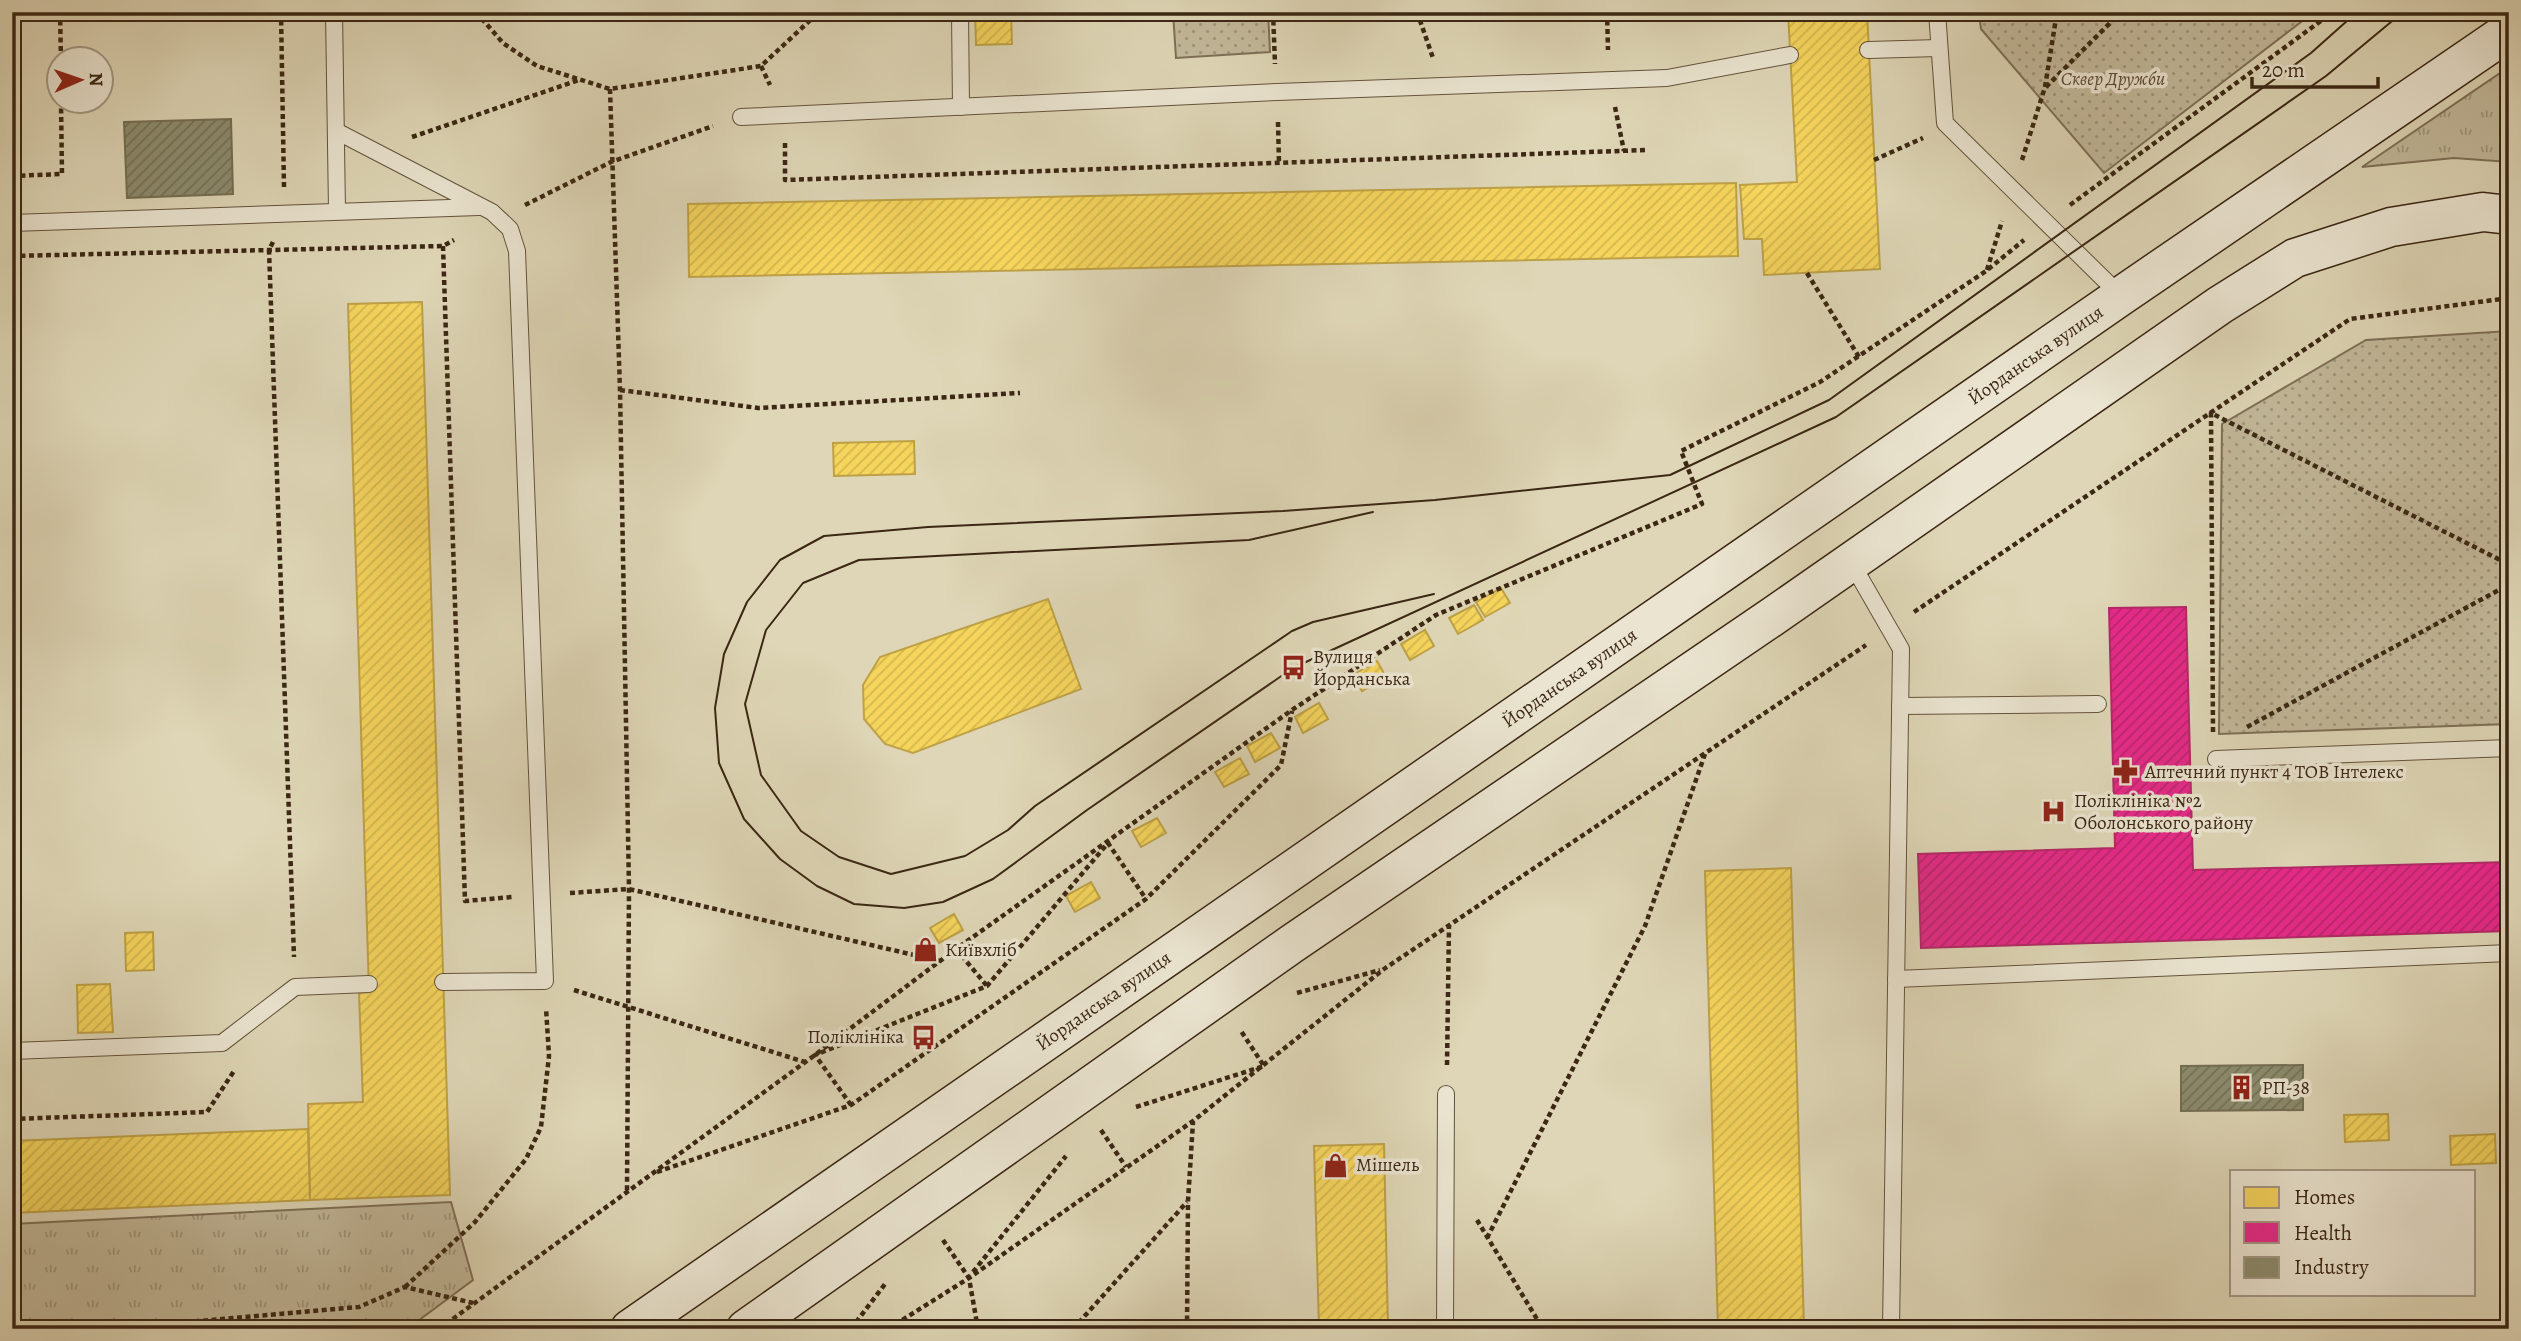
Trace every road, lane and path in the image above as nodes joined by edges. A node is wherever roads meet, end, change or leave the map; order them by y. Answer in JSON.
{"nodes":[{"id":1,"x":60,"y":12,"type":"edge"},
{"id":2,"x":281,"y":12,"type":"edge"},
{"id":3,"x":334,"y":12,"type":"edge"},
{"id":4,"x":476,"y":12,"type":"edge"},
{"id":5,"x":819,"y":12,"type":"edge"},
{"id":6,"x":960,"y":12,"type":"edge"},
{"id":7,"x":1417,"y":12,"type":"edge"},
{"id":8,"x":1937,"y":12,"type":"edge"},
{"id":9,"x":2057,"y":12,"type":"edge"},
{"id":10,"x":2121,"y":12,"type":"edge"},
{"id":11,"x":2333,"y":12,"type":"edge"},
{"id":12,"x":2509,"y":30,"type":"edge"},
{"id":13,"x":61,"y":46,"type":"edge"},
{"id":14,"x":1939,"y":48,"type":"junction"},
{"id":15,"x":1868,"y":50,"type":"dead end"},
{"id":16,"x":1790,"y":55,"type":"dead end"},
{"id":17,"x":580,"y":80,"type":"junction"},
{"id":18,"x":12,"y":81,"type":"edge"},
{"id":19,"x":1443,"y":86,"type":"junction"},
{"id":20,"x":610,"y":89,"type":"junction"},
{"id":21,"x":961,"y":107,"type":"junction"},
{"id":22,"x":61,"y":116,"type":"edge"},
{"id":23,"x":741,"y":117,"type":"joint"},
{"id":24,"x":336,"y":131,"type":"junction"},
{"id":25,"x":1933,"y":133,"type":"dead end"},
{"id":26,"x":374,"y":150,"type":"junction"},
{"id":27,"x":1647,"y":150,"type":"dead end"},
{"id":28,"x":1874,"y":160,"type":"dead end"},
{"id":29,"x":611,"y":162,"type":"junction"},
{"id":30,"x":15,"y":176,"type":"edge"},
{"id":31,"x":785,"y":180,"type":"dead end"},
{"id":32,"x":481,"y":207,"type":"junction"},
{"id":33,"x":337,"y":211,"type":"junction"},
{"id":34,"x":285,"y":213,"type":"junction"},
{"id":35,"x":2509,"y":215,"type":"edge"},
{"id":36,"x":12,"y":223,"type":"edge"},
{"id":37,"x":2046,"y":223,"type":"junction"},
{"id":38,"x":269,"y":250,"type":"junction"},
{"id":39,"x":12,"y":256,"type":"edge"},
{"id":40,"x":1807,"y":273,"type":"dead end"},
{"id":41,"x":2121,"y":296,"type":"junction"},
{"id":42,"x":2509,"y":298,"type":"edge"},
{"id":43,"x":1859,"y":356,"type":"junction"},
{"id":44,"x":620,"y":390,"type":"junction"},
{"id":45,"x":1020,"y":393,"type":"dead end"},
{"id":46,"x":2211,"y":413,"type":"junction"},
{"id":47,"x":2507,"y":561,"type":"edge"},
{"id":48,"x":1851,"y":562,"type":"junction"},
{"id":49,"x":2508,"y":586,"type":"edge"},
{"id":50,"x":1889,"y":629,"type":"junction"},
{"id":51,"x":2098,"y":704,"type":"dead end"},
{"id":52,"x":1900,"y":706,"type":"junction"},
{"id":53,"x":1292,"y":710,"type":"junction"},
{"id":54,"x":2237,"y":732,"type":"dead end"},
{"id":55,"x":2509,"y":748,"type":"edge"},
{"id":56,"x":2214,"y":752,"type":"joint"},
{"id":57,"x":1705,"y":753,"type":"junction"},
{"id":58,"x":1108,"y":844,"type":"junction"},
{"id":59,"x":629,"y":889,"type":"junction"},
{"id":60,"x":542,"y":895,"type":"junction"},
{"id":61,"x":1146,"y":900,"type":"junction"},
{"id":62,"x":1449,"y":925,"type":"junction"},
{"id":63,"x":956,"y":949,"type":"junction"},
{"id":64,"x":2509,"y":953,"type":"edge"},
{"id":65,"x":940,"y":961,"type":"junction"},
{"id":66,"x":1384,"y":969,"type":"junction"},
{"id":67,"x":1896,"y":979,"type":"junction"},
{"id":68,"x":545,"y":981,"type":"junction"},
{"id":69,"x":443,"y":982,"type":"dead end"},
{"id":70,"x":369,"y":984,"type":"dead end"},
{"id":71,"x":987,"y":986,"type":"junction"},
{"id":72,"x":295,"y":987,"type":"junction"},
{"id":73,"x":1293,"y":994,"type":"dead end"},
{"id":74,"x":628,"y":1007,"type":"junction"},
{"id":75,"x":1236,"y":1023,"type":"dead end"},
{"id":76,"x":12,"y":1051,"type":"edge"},
{"id":77,"x":815,"y":1055,"type":"junction"},
{"id":78,"x":805,"y":1062,"type":"junction"},
{"id":79,"x":1264,"y":1066,"type":"junction"},
{"id":80,"x":1447,"y":1094,"type":"joint"},
{"id":81,"x":851,"y":1105,"type":"junction"},
{"id":82,"x":1134,"y":1108,"type":"dead end"},
{"id":83,"x":208,"y":1112,"type":"dead end"},
{"id":84,"x":12,"y":1119,"type":"edge"},
{"id":85,"x":1094,"y":1120,"type":"dead end"},
{"id":86,"x":1193,"y":1121,"type":"junction"},
{"id":87,"x":1069,"y":1152,"type":"dead end"},
{"id":88,"x":1126,"y":1167,"type":"junction"},
{"id":89,"x":1446,"y":1169,"type":"junction"},
{"id":90,"x":653,"y":1173,"type":"junction"},
{"id":91,"x":626,"y":1192,"type":"junction"},
{"id":92,"x":1188,"y":1201,"type":"junction"},
{"id":93,"x":939,"y":1233,"type":"dead end"},
{"id":94,"x":1487,"y":1238,"type":"junction"},
{"id":95,"x":969,"y":1278,"type":"junction"},
{"id":96,"x":405,"y":1287,"type":"junction"},
{"id":97,"x":474,"y":1303,"type":"junction"},
{"id":98,"x":110,"y":1329,"type":"edge"},
{"id":99,"x":439,"y":1329,"type":"edge"},
{"id":100,"x":630,"y":1329,"type":"edge"},
{"id":101,"x":746,"y":1329,"type":"edge"},
{"id":102,"x":888,"y":1329,"type":"edge"},
{"id":103,"x":978,"y":1329,"type":"edge"},
{"id":104,"x":1073,"y":1329,"type":"edge"},
{"id":105,"x":1187,"y":1329,"type":"edge"},
{"id":106,"x":1445,"y":1329,"type":"edge"},
{"id":107,"x":1543,"y":1329,"type":"edge"},
{"id":108,"x":1891,"y":1329,"type":"edge"}],
"edges":[{"from":1,"to":13,"type":"path"},
{"from":2,"to":34,"type":"path"},
{"from":3,"to":24,"type":"lane"},
{"from":4,"to":17,"type":"path"},
{"from":5,"to":20,"type":"path"},
{"from":6,"to":21,"type":"lane"},
{"from":7,"to":19,"type":"path"},
{"from":8,"to":14,"type":"lane"},
{"from":9,"to":10,"type":"path"},
{"from":11,"to":37,"type":"path"},
{"from":12,"to":41,"type":"main road","name":"Йорданська вулиця"},
{"from":14,"to":15,"type":"lane"},
{"from":14,"to":37,"type":"lane"},
{"from":16,"to":19,"type":"lane"},
{"from":17,"to":20,"type":"path"},
{"from":17,"to":26,"type":"path"},
{"from":18,"to":30,"type":"path"},
{"from":19,"to":21,"type":"lane"},
{"from":20,"to":29,"type":"path"},
{"from":21,"to":23,"type":"lane"},
{"from":22,"to":30,"type":"path"},
{"from":23,"to":29,"type":"path"},
{"from":24,"to":26,"type":"lane"},
{"from":24,"to":33,"type":"lane"},
{"from":25,"to":28,"type":"path"},
{"from":26,"to":32,"type":"lane"},
{"from":27,"to":31,"type":"path"},
{"from":29,"to":44,"type":"path"},
{"from":32,"to":33,"type":"lane"},
{"from":32,"to":60,"type":"lane"},
{"from":33,"to":34,"type":"lane"},
{"from":34,"to":36,"type":"lane"},
{"from":34,"to":38,"type":"path"},
{"from":35,"to":48,"type":"main road"},
{"from":37,"to":41,"type":"lane"},
{"from":37,"to":43,"type":"path"},
{"from":38,"to":39,"type":"path"},
{"from":38,"to":60,"type":"path"},
{"from":38,"to":72,"type":"path"},
{"from":40,"to":43,"type":"path"},
{"from":41,"to":100,"type":"main road","name":"Йорданська вулиця"},
{"from":42,"to":46,"type":"path"},
{"from":43,"to":53,"type":"path"},
{"from":44,"to":45,"type":"path"},
{"from":44,"to":59,"type":"path"},
{"from":46,"to":47,"type":"path"},
{"from":46,"to":50,"type":"path"},
{"from":46,"to":56,"type":"path"},
{"from":47,"to":49,"type":"path"},
{"from":48,"to":50,"type":"lane"},
{"from":48,"to":101,"type":"main road"},
{"from":49,"to":54,"type":"path"},
{"from":50,"to":52,"type":"lane"},
{"from":50,"to":57,"type":"path"},
{"from":51,"to":52,"type":"lane"},
{"from":52,"to":67,"type":"lane"},
{"from":53,"to":58,"type":"path"},
{"from":53,"to":61,"type":"path"},
{"from":55,"to":56,"type":"lane"},
{"from":57,"to":62,"type":"path"},
{"from":57,"to":94,"type":"path"},
{"from":58,"to":61,"type":"path"},
{"from":58,"to":63,"type":"path"},
{"from":58,"to":71,"type":"path"},
{"from":59,"to":60,"type":"path"},
{"from":59,"to":65,"type":"path"},
{"from":59,"to":74,"type":"path"},
{"from":60,"to":68,"type":"lane"},
{"from":61,"to":81,"type":"path"},
{"from":62,"to":66,"type":"path"},
{"from":62,"to":80,"type":"path"},
{"from":63,"to":65,"type":"path"},
{"from":63,"to":71,"type":"path"},
{"from":64,"to":67,"type":"lane"},
{"from":65,"to":77,"type":"path"},
{"from":66,"to":73,"type":"path"},
{"from":66,"to":79,"type":"path"},
{"from":67,"to":108,"type":"lane"},
{"from":68,"to":69,"type":"lane"},
{"from":68,"to":74,"type":"path"},
{"from":68,"to":96,"type":"path"},
{"from":70,"to":72,"type":"lane"},
{"from":71,"to":77,"type":"path"},
{"from":72,"to":76,"type":"lane"},
{"from":74,"to":78,"type":"path"},
{"from":74,"to":91,"type":"path"},
{"from":75,"to":79,"type":"path"},
{"from":77,"to":78,"type":"path"},
{"from":77,"to":81,"type":"path"},
{"from":78,"to":90,"type":"path"},
{"from":79,"to":82,"type":"path"},
{"from":79,"to":86,"type":"path"},
{"from":80,"to":89,"type":"lane"},
{"from":81,"to":90,"type":"path"},
{"from":83,"to":84,"type":"path"},
{"from":85,"to":88,"type":"path"},
{"from":86,"to":88,"type":"path"},
{"from":86,"to":92,"type":"path"},
{"from":87,"to":95,"type":"path"},
{"from":88,"to":95,"type":"path"},
{"from":89,"to":94,"type":"path"},
{"from":89,"to":106,"type":"lane"},
{"from":90,"to":91,"type":"path"},
{"from":91,"to":97,"type":"path"},
{"from":92,"to":104,"type":"path"},
{"from":92,"to":105,"type":"path"},
{"from":93,"to":95,"type":"path"},
{"from":94,"to":107,"type":"path"},
{"from":95,"to":102,"type":"path"},
{"from":95,"to":103,"type":"path"},
{"from":96,"to":97,"type":"path"},
{"from":96,"to":98,"type":"path"},
{"from":97,"to":99,"type":"path"}]}
